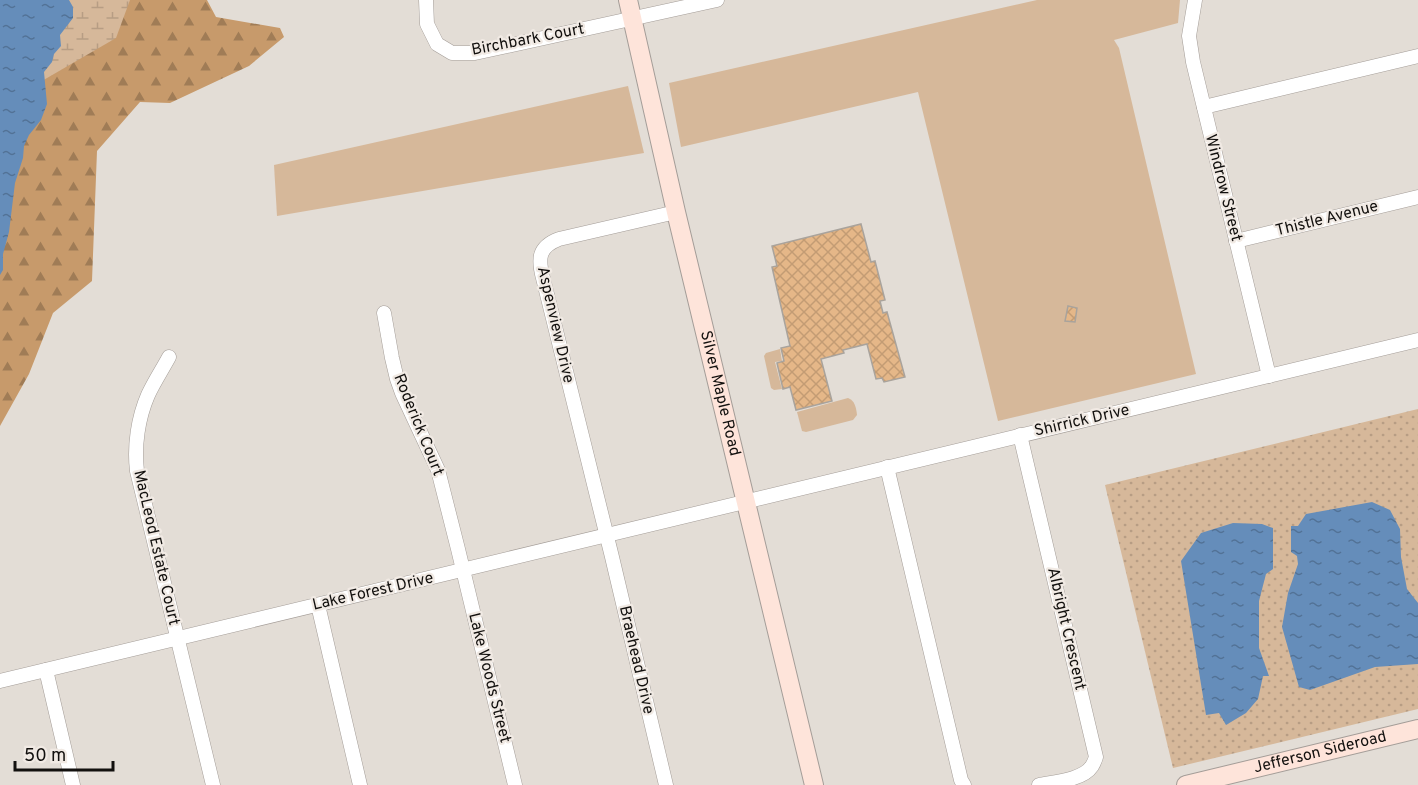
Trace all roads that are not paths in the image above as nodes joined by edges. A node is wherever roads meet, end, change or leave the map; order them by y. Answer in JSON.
{"nodes":[{"id":1,"x":426,"y":0,"type":"edge"},
{"id":2,"x":628,"y":0,"type":"edge"},
{"id":3,"x":717,"y":0,"type":"edge"},
{"id":4,"x":1194,"y":0,"type":"edge"},
{"id":5,"x":633,"y":19,"type":"junction"},
{"id":6,"x":1418,"y":56,"type":"edge"},
{"id":7,"x":1204,"y":107,"type":"junction"},
{"id":8,"x":1418,"y":197,"type":"edge"},
{"id":9,"x":676,"y":212,"type":"junction"},
{"id":10,"x":1236,"y":241,"type":"junction"},
{"id":11,"x":384,"y":313,"type":"dead end"},
{"id":12,"x":1418,"y":340,"type":"edge"},
{"id":13,"x":169,"y":357,"type":"dead end"},
{"id":14,"x":1269,"y":376,"type":"junction"},
{"id":15,"x":1020,"y":435,"type":"junction"},
{"id":16,"x":887,"y":467,"type":"junction"},
{"id":17,"x":746,"y":501,"type":"junction"},
{"id":18,"x":606,"y":536,"type":"junction"},
{"id":19,"x":463,"y":570,"type":"junction"},
{"id":20,"x":318,"y":605,"type":"junction"},
{"id":21,"x":177,"y":638,"type":"junction"},
{"id":22,"x":46,"y":670,"type":"junction"},
{"id":23,"x":0,"y":681,"type":"edge"},
{"id":24,"x":1418,"y":729,"type":"edge"},
{"id":25,"x":73,"y":785,"type":"edge"},
{"id":26,"x":213,"y":785,"type":"edge"},
{"id":27,"x":360,"y":785,"type":"edge"},
{"id":28,"x":515,"y":785,"type":"edge"},
{"id":29,"x":666,"y":785,"type":"edge"},
{"id":30,"x":814,"y":785,"type":"edge"},
{"id":31,"x":964,"y":785,"type":"edge"},
{"id":32,"x":1039,"y":785,"type":"edge"},
{"id":33,"x":1186,"y":785,"type":"edge"}],
"edges":[{"from":1,"to":5,"type":"street","name":"Birchbark Court"},
{"from":2,"to":5,"type":"street","name":"Silver Maple Road"},
{"from":3,"to":5,"type":"street","name":"Birchbark Court"},
{"from":4,"to":7,"type":"street","name":"Windrow Street"},
{"from":5,"to":9,"type":"street","name":"Silver Maple Road"},
{"from":6,"to":7,"type":"street"},
{"from":7,"to":10,"type":"street","name":"Windrow Street"},
{"from":8,"to":10,"type":"street","name":"Thistle Avenue"},
{"from":9,"to":17,"type":"street","name":"Silver Maple Road"},
{"from":9,"to":18,"type":"street","name":"Aspenview Drive"},
{"from":10,"to":14,"type":"street","name":"Windrow Street"},
{"from":11,"to":19,"type":"street","name":"Roderick Court"},
{"from":12,"to":14,"type":"street","name":"Shirrick Drive"},
{"from":13,"to":21,"type":"street","name":"MacLeod Estate Court"},
{"from":14,"to":15,"type":"street","name":"Shirrick Drive"},
{"from":15,"to":16,"type":"street","name":"Shirrick Drive"},
{"from":15,"to":32,"type":"street","name":"Albright Crescent"},
{"from":16,"to":17,"type":"street","name":"Shirrick Drive"},
{"from":16,"to":31,"type":"street"},
{"from":17,"to":18,"type":"street","name":"Lake Forest Drive"},
{"from":17,"to":30,"type":"street","name":"Silver Maple Road"},
{"from":18,"to":19,"type":"street","name":"Lake Forest Drive"},
{"from":18,"to":29,"type":"street","name":"Braehead Drive"},
{"from":19,"to":20,"type":"street","name":"Lake Forest Drive"},
{"from":19,"to":28,"type":"street","name":"Lake Woods Street"},
{"from":20,"to":21,"type":"street","name":"Lake Forest Drive"},
{"from":20,"to":27,"type":"street"},
{"from":21,"to":22,"type":"street","name":"Lake Forest Drive"},
{"from":21,"to":26,"type":"street","name":"MacLeod Estate Court"},
{"from":22,"to":23,"type":"street","name":"Lake Forest Drive"},
{"from":22,"to":25,"type":"street"},
{"from":24,"to":33,"type":"street","name":"Jefferson Sideroad"}]}
